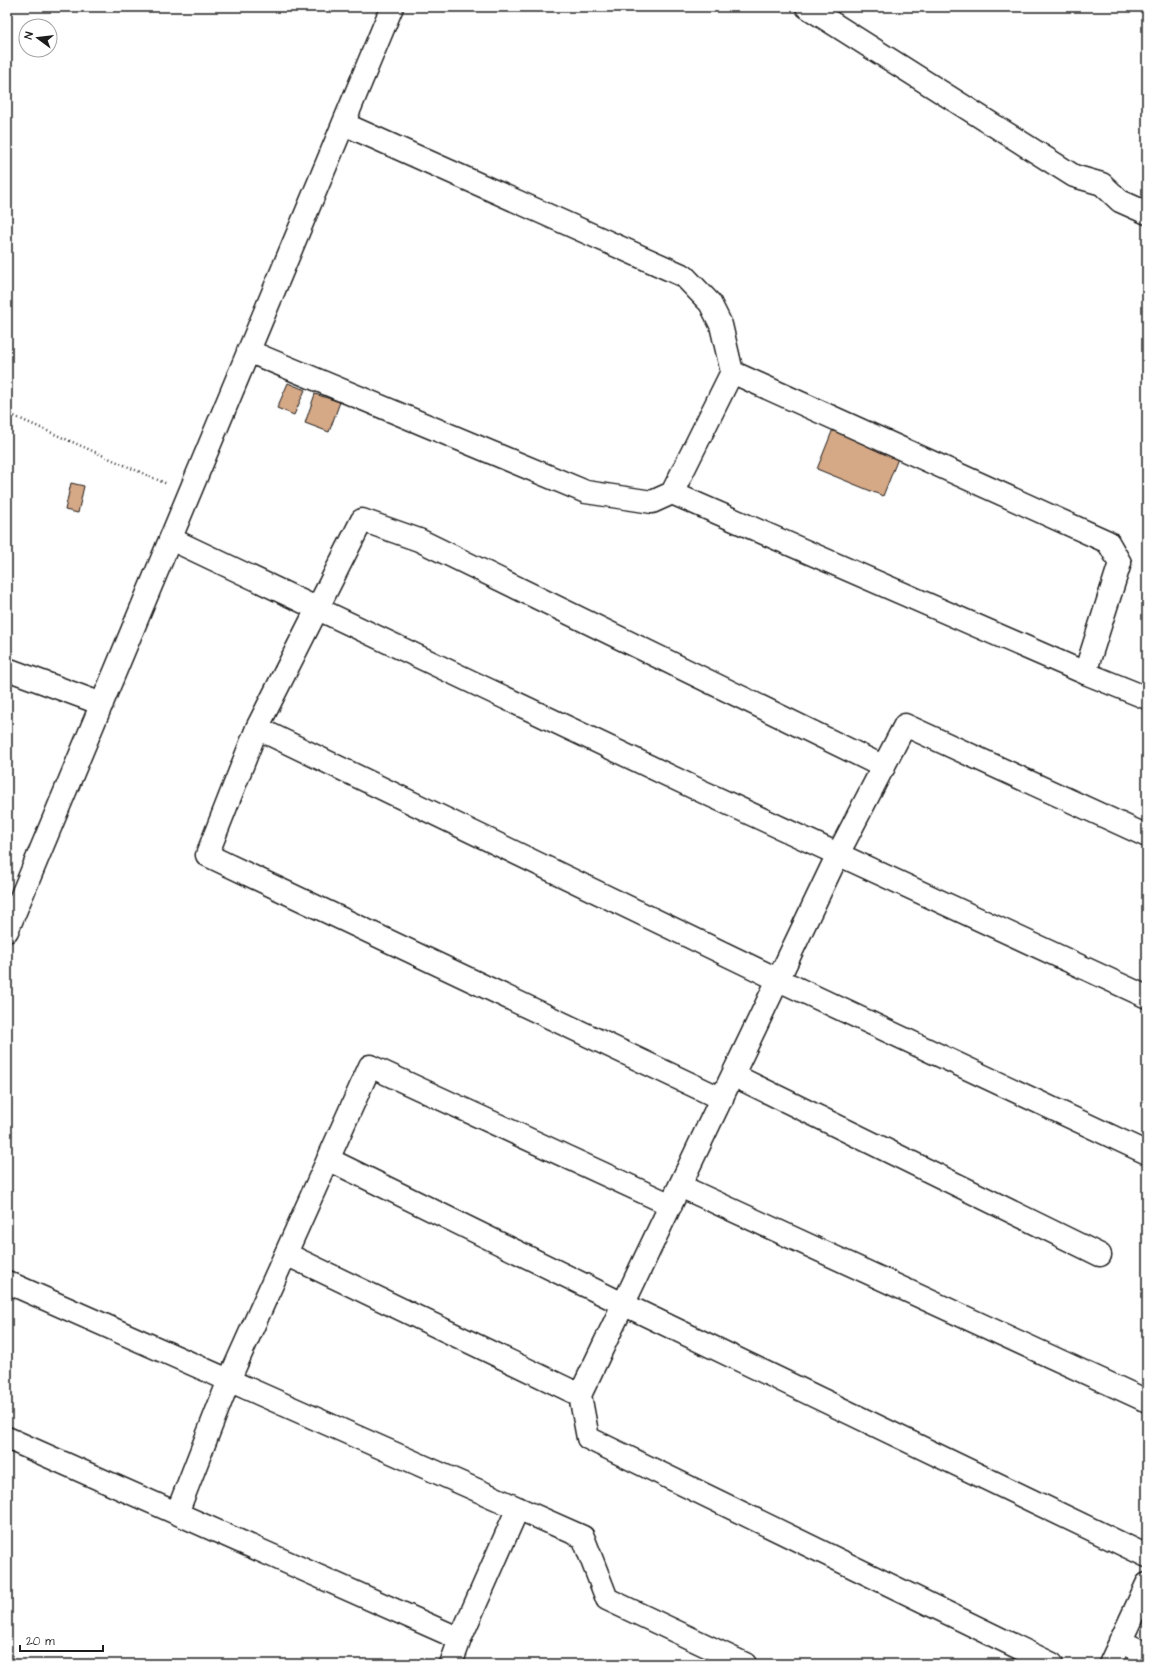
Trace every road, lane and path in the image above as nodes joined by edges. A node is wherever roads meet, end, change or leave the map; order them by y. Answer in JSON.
{"nodes":[{"id":1,"x":392,"y":7,"type":"edge"},
{"id":2,"x":806,"y":7,"type":"edge"},
{"id":3,"x":344,"y":124,"type":"junction"},
{"id":4,"x":1147,"y":213,"type":"edge"},
{"id":5,"x":248,"y":351,"type":"junction"},
{"id":6,"x":732,"y":372,"type":"junction"},
{"id":7,"x":7,"y":413,"type":"edge"},
{"id":8,"x":672,"y":493,"type":"junction"},
{"id":9,"x":189,"y":494,"type":"junction"},
{"id":10,"x":171,"y":539,"type":"junction"},
{"id":11,"x":316,"y":608,"type":"junction"},
{"id":12,"x":7,"y":669,"type":"edge"},
{"id":13,"x":1085,"y":673,"type":"junction"},
{"id":14,"x":1147,"y":698,"type":"edge"},
{"id":15,"x":102,"y":704,"type":"junction"},
{"id":16,"x":257,"y":728,"type":"junction"},
{"id":17,"x":884,"y":767,"type":"junction"},
{"id":18,"x":1147,"y":836,"type":"edge"},
{"id":19,"x":838,"y":854,"type":"junction"},
{"id":20,"x":7,"y":931,"type":"edge"},
{"id":21,"x":779,"y":980,"type":"junction"},
{"id":22,"x":1147,"y":997,"type":"edge"},
{"id":23,"x":733,"y":1075,"type":"junction"},
{"id":24,"x":722,"y":1100,"type":"junction"},
{"id":25,"x":1147,"y":1154,"type":"edge"},
{"id":26,"x":328,"y":1159,"type":"junction"},
{"id":27,"x":676,"y":1195,"type":"junction"},
{"id":28,"x":286,"y":1254,"type":"junction"},
{"id":29,"x":1100,"y":1255,"type":"dead end"},
{"id":30,"x":7,"y":1282,"type":"edge"},
{"id":31,"x":623,"y":1304,"type":"junction"},
{"id":32,"x":230,"y":1380,"type":"junction"},
{"id":33,"x":580,"y":1395,"type":"junction"},
{"id":34,"x":1147,"y":1402,"type":"edge"},
{"id":35,"x":7,"y":1438,"type":"edge"},
{"id":36,"x":518,"y":1508,"type":"junction"},
{"id":37,"x":177,"y":1514,"type":"junction"},
{"id":38,"x":1147,"y":1556,"type":"edge"},
{"id":39,"x":1147,"y":1584,"type":"edge"},
{"id":40,"x":460,"y":1639,"type":"junction"},
{"id":41,"x":1120,"y":1641,"type":"junction"},
{"id":42,"x":1147,"y":1654,"type":"edge"},
{"id":43,"x":452,"y":1664,"type":"edge"},
{"id":44,"x":745,"y":1664,"type":"edge"},
{"id":45,"x":1052,"y":1664,"type":"edge"},
{"id":46,"x":1110,"y":1664,"type":"edge"}],
"edges":[{"from":1,"to":3,"type":"street"},
{"from":2,"to":4,"type":"street"},
{"from":3,"to":5,"type":"street"},
{"from":3,"to":6,"type":"street"},
{"from":5,"to":8,"type":"street"},
{"from":5,"to":9,"type":"street"},
{"from":6,"to":8,"type":"street"},
{"from":6,"to":13,"type":"street"},
{"from":7,"to":9,"type":"path"},
{"from":8,"to":13,"type":"street"},
{"from":9,"to":10,"type":"street"},
{"from":10,"to":11,"type":"street"},
{"from":10,"to":15,"type":"street"},
{"from":11,"to":16,"type":"street"},
{"from":11,"to":17,"type":"street"},
{"from":11,"to":19,"type":"street"},
{"from":12,"to":15,"type":"street"},
{"from":13,"to":14,"type":"street"},
{"from":15,"to":20,"type":"street"},
{"from":16,"to":21,"type":"street"},
{"from":16,"to":24,"type":"street"},
{"from":17,"to":18,"type":"street"},
{"from":17,"to":19,"type":"street"},
{"from":19,"to":21,"type":"street"},
{"from":19,"to":22,"type":"street"},
{"from":21,"to":23,"type":"street"},
{"from":21,"to":25,"type":"street"},
{"from":23,"to":24,"type":"street"},
{"from":23,"to":29,"type":"street"},
{"from":24,"to":27,"type":"street"},
{"from":26,"to":27,"type":"street"},
{"from":26,"to":28,"type":"street"},
{"from":26,"to":31,"type":"street"},
{"from":27,"to":31,"type":"street"},
{"from":27,"to":34,"type":"street"},
{"from":28,"to":32,"type":"street"},
{"from":28,"to":33,"type":"street"},
{"from":30,"to":32,"type":"street"},
{"from":31,"to":33,"type":"street"},
{"from":31,"to":38,"type":"street"},
{"from":32,"to":36,"type":"street"},
{"from":32,"to":37,"type":"street"},
{"from":33,"to":45,"type":"street"},
{"from":35,"to":37,"type":"street"},
{"from":36,"to":40,"type":"street"},
{"from":36,"to":44,"type":"street"},
{"from":37,"to":40,"type":"street"},
{"from":39,"to":41,"type":"street"},
{"from":40,"to":43,"type":"street"},
{"from":41,"to":42,"type":"street"},
{"from":41,"to":46,"type":"street"}]}
